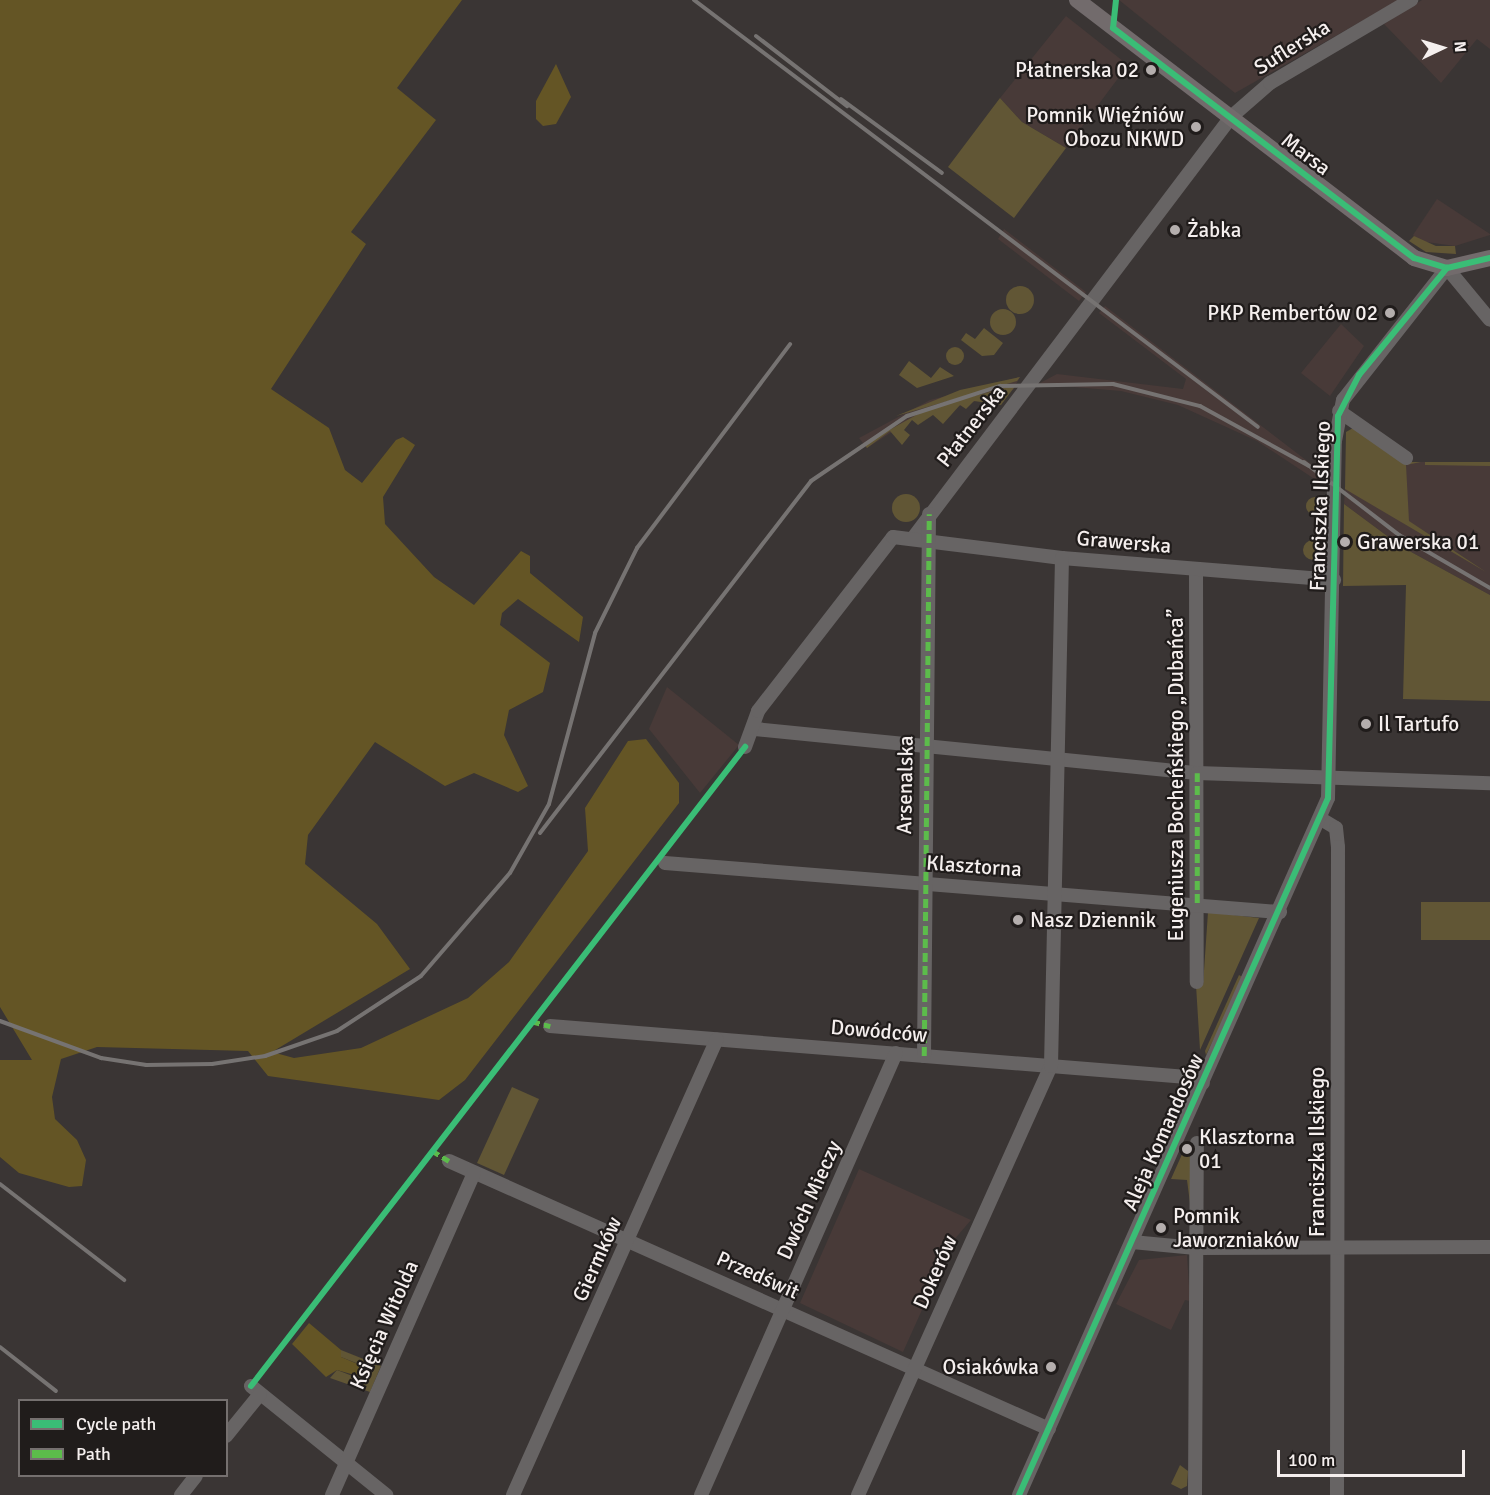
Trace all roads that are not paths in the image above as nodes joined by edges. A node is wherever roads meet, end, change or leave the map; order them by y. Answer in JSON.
{"nodes":[{"id":1,"x":1077,"y":0,"type":"edge"},
{"id":2,"x":1411,"y":0,"type":"edge"},
{"id":3,"x":1231,"y":117,"type":"junction"},
{"id":4,"x":1490,"y":258,"type":"edge"},
{"id":5,"x":1447,"y":268,"type":"junction"},
{"id":6,"x":1490,"y":320,"type":"edge"},
{"id":7,"x":1339,"y":411,"type":"junction"},
{"id":8,"x":1406,"y":458,"type":"dead end"},
{"id":9,"x":929,"y":514,"type":"junction"},
{"id":10,"x":913,"y":538,"type":"junction"},
{"id":11,"x":930,"y":544,"type":"junction"},
{"id":12,"x":1062,"y":558,"type":"junction"},
{"id":13,"x":1196,"y":569,"type":"junction"},
{"id":14,"x":1334,"y":580,"type":"junction"},
{"id":15,"x":755,"y":729,"type":"junction"},
{"id":16,"x":745,"y":747,"type":"dead end"},
{"id":17,"x":926,"y":748,"type":"junction"},
{"id":18,"x":1060,"y":760,"type":"junction"},
{"id":19,"x":1197,"y":773,"type":"junction"},
{"id":20,"x":1331,"y":781,"type":"junction"},
{"id":21,"x":1490,"y":783,"type":"edge"},
{"id":22,"x":1321,"y":819,"type":"junction"},
{"id":23,"x":664,"y":863,"type":"dead end"},
{"id":24,"x":925,"y":884,"type":"junction"},
{"id":25,"x":1058,"y":894,"type":"junction"},
{"id":26,"x":1197,"y":903,"type":"junction"},
{"id":27,"x":1280,"y":912,"type":"junction"},
{"id":28,"x":1197,"y":982,"type":"dead end"},
{"id":29,"x":550,"y":1026,"type":"dead end"},
{"id":30,"x":717,"y":1040,"type":"junction"},
{"id":31,"x":896,"y":1053,"type":"junction"},
{"id":32,"x":924,"y":1056,"type":"junction"},
{"id":33,"x":1051,"y":1066,"type":"junction"},
{"id":34,"x":1203,"y":1083,"type":"junction"},
{"id":35,"x":1197,"y":1143,"type":"dead end"},
{"id":36,"x":449,"y":1161,"type":"dead end"},
{"id":37,"x":474,"y":1173,"type":"junction"},
{"id":38,"x":628,"y":1241,"type":"junction"},
{"id":39,"x":1132,"y":1242,"type":"junction"},
{"id":40,"x":1490,"y":1246,"type":"edge"},
{"id":41,"x":1196,"y":1248,"type":"junction"},
{"id":42,"x":1338,"y":1248,"type":"junction"},
{"id":43,"x":784,"y":1309,"type":"junction"},
{"id":44,"x":915,"y":1367,"type":"junction"},
{"id":45,"x":1049,"y":1429,"type":"junction"},
{"id":46,"x":228,"y":1433,"type":"edge"},
{"id":47,"x":346,"y":1464,"type":"junction"},
{"id":48,"x":195,"y":1477,"type":"edge"},
{"id":49,"x":181,"y":1495,"type":"edge"},
{"id":50,"x":332,"y":1495,"type":"edge"},
{"id":51,"x":386,"y":1495,"type":"edge"},
{"id":52,"x":513,"y":1495,"type":"edge"},
{"id":53,"x":701,"y":1495,"type":"edge"},
{"id":54,"x":858,"y":1495,"type":"edge"},
{"id":55,"x":1019,"y":1495,"type":"edge"},
{"id":56,"x":1190,"y":1495,"type":"edge"},
{"id":57,"x":1337,"y":1495,"type":"edge"}],
"edges":[{"from":1,"to":3,"type":"main road","name":"Marsa"},
{"from":2,"to":3,"type":"street","name":"Suflerska"},
{"from":3,"to":5,"type":"main road","name":"Marsa"},
{"from":3,"to":9,"type":"street","name":"Płatnerska"},
{"from":4,"to":5,"type":"main road","name":"Marsa"},
{"from":5,"to":6,"type":"street"},
{"from":5,"to":7,"type":"street","name":"Franciszka Ilskiego"},
{"from":7,"to":8,"type":"street"},
{"from":7,"to":14,"type":"street","name":"Franciszka Ilskiego"},
{"from":9,"to":10,"type":"street","name":"Płatnerska"},
{"from":9,"to":11,"type":"street","name":"Arsenalska"},
{"from":10,"to":11,"type":"street","name":"Grawerska"},
{"from":10,"to":15,"type":"street"},
{"from":11,"to":12,"type":"street","name":"Grawerska"},
{"from":11,"to":17,"type":"street","name":"Arsenalska"},
{"from":12,"to":13,"type":"street","name":"Grawerska"},
{"from":12,"to":18,"type":"street"},
{"from":13,"to":14,"type":"street","name":"Grawerska"},
{"from":13,"to":19,"type":"street","name":"Eugeniusza Bocheńskiego „Dubańca”"},
{"from":14,"to":20,"type":"street","name":"Franciszka Ilskiego"},
{"from":15,"to":16,"type":"street"},
{"from":15,"to":17,"type":"street"},
{"from":17,"to":18,"type":"street"},
{"from":17,"to":24,"type":"street","name":"Arsenalska"},
{"from":18,"to":19,"type":"street"},
{"from":18,"to":25,"type":"street"},
{"from":19,"to":20,"type":"street"},
{"from":19,"to":26,"type":"street","name":"Eugeniusza Bocheńskiego „Dubańca”"},
{"from":20,"to":21,"type":"street"},
{"from":20,"to":22,"type":"street","name":"Aleja Komandosów"},
{"from":22,"to":27,"type":"street","name":"Aleja Komandosów"},
{"from":22,"to":42,"type":"street","name":"Franciszka Ilskiego"},
{"from":23,"to":24,"type":"street","name":"Klasztorna"},
{"from":24,"to":25,"type":"street","name":"Klasztorna"},
{"from":24,"to":32,"type":"street","name":"Arsenalska"},
{"from":25,"to":26,"type":"street","name":"Klasztorna"},
{"from":25,"to":33,"type":"street"},
{"from":26,"to":27,"type":"street","name":"Klasztorna"},
{"from":26,"to":28,"type":"street","name":"Eugeniusza Bocheńskiego „Dubańca”"},
{"from":27,"to":34,"type":"street","name":"Aleja Komandosów"},
{"from":29,"to":30,"type":"street","name":"Dowódców"},
{"from":30,"to":31,"type":"street","name":"Dowódców"},
{"from":30,"to":38,"type":"street","name":"Giermków"},
{"from":31,"to":32,"type":"street","name":"Dowódców"},
{"from":31,"to":43,"type":"street","name":"Dwóch Mieczy"},
{"from":32,"to":33,"type":"street","name":"Dowódców"},
{"from":33,"to":34,"type":"street","name":"Dowódców"},
{"from":33,"to":44,"type":"street","name":"Dokerów"},
{"from":34,"to":39,"type":"street","name":"Aleja Komandosów"},
{"from":35,"to":41,"type":"street"},
{"from":36,"to":37,"type":"street","name":"Przedświt"},
{"from":37,"to":38,"type":"street","name":"Przedświt"},
{"from":37,"to":47,"type":"street","name":"Księcia Witolda"},
{"from":38,"to":43,"type":"street","name":"Przedświt"},
{"from":38,"to":52,"type":"street","name":"Giermków"},
{"from":39,"to":41,"type":"street"},
{"from":39,"to":45,"type":"street","name":"Aleja Komandosów"},
{"from":40,"to":42,"type":"street"},
{"from":41,"to":42,"type":"street"},
{"from":41,"to":56,"type":"street"},
{"from":42,"to":57,"type":"street","name":"Franciszka Ilskiego"},
{"from":43,"to":44,"type":"street","name":"Przedświt"},
{"from":43,"to":53,"type":"street","name":"Dwóch Mieczy"},
{"from":44,"to":45,"type":"street","name":"Przedświt"},
{"from":44,"to":54,"type":"street","name":"Dokerów"},
{"from":45,"to":55,"type":"street","name":"Aleja Komandosów"},
{"from":46,"to":47,"type":"street"},
{"from":47,"to":50,"type":"street","name":"Księcia Witolda"},
{"from":47,"to":51,"type":"street"},
{"from":48,"to":49,"type":"street"}]}
